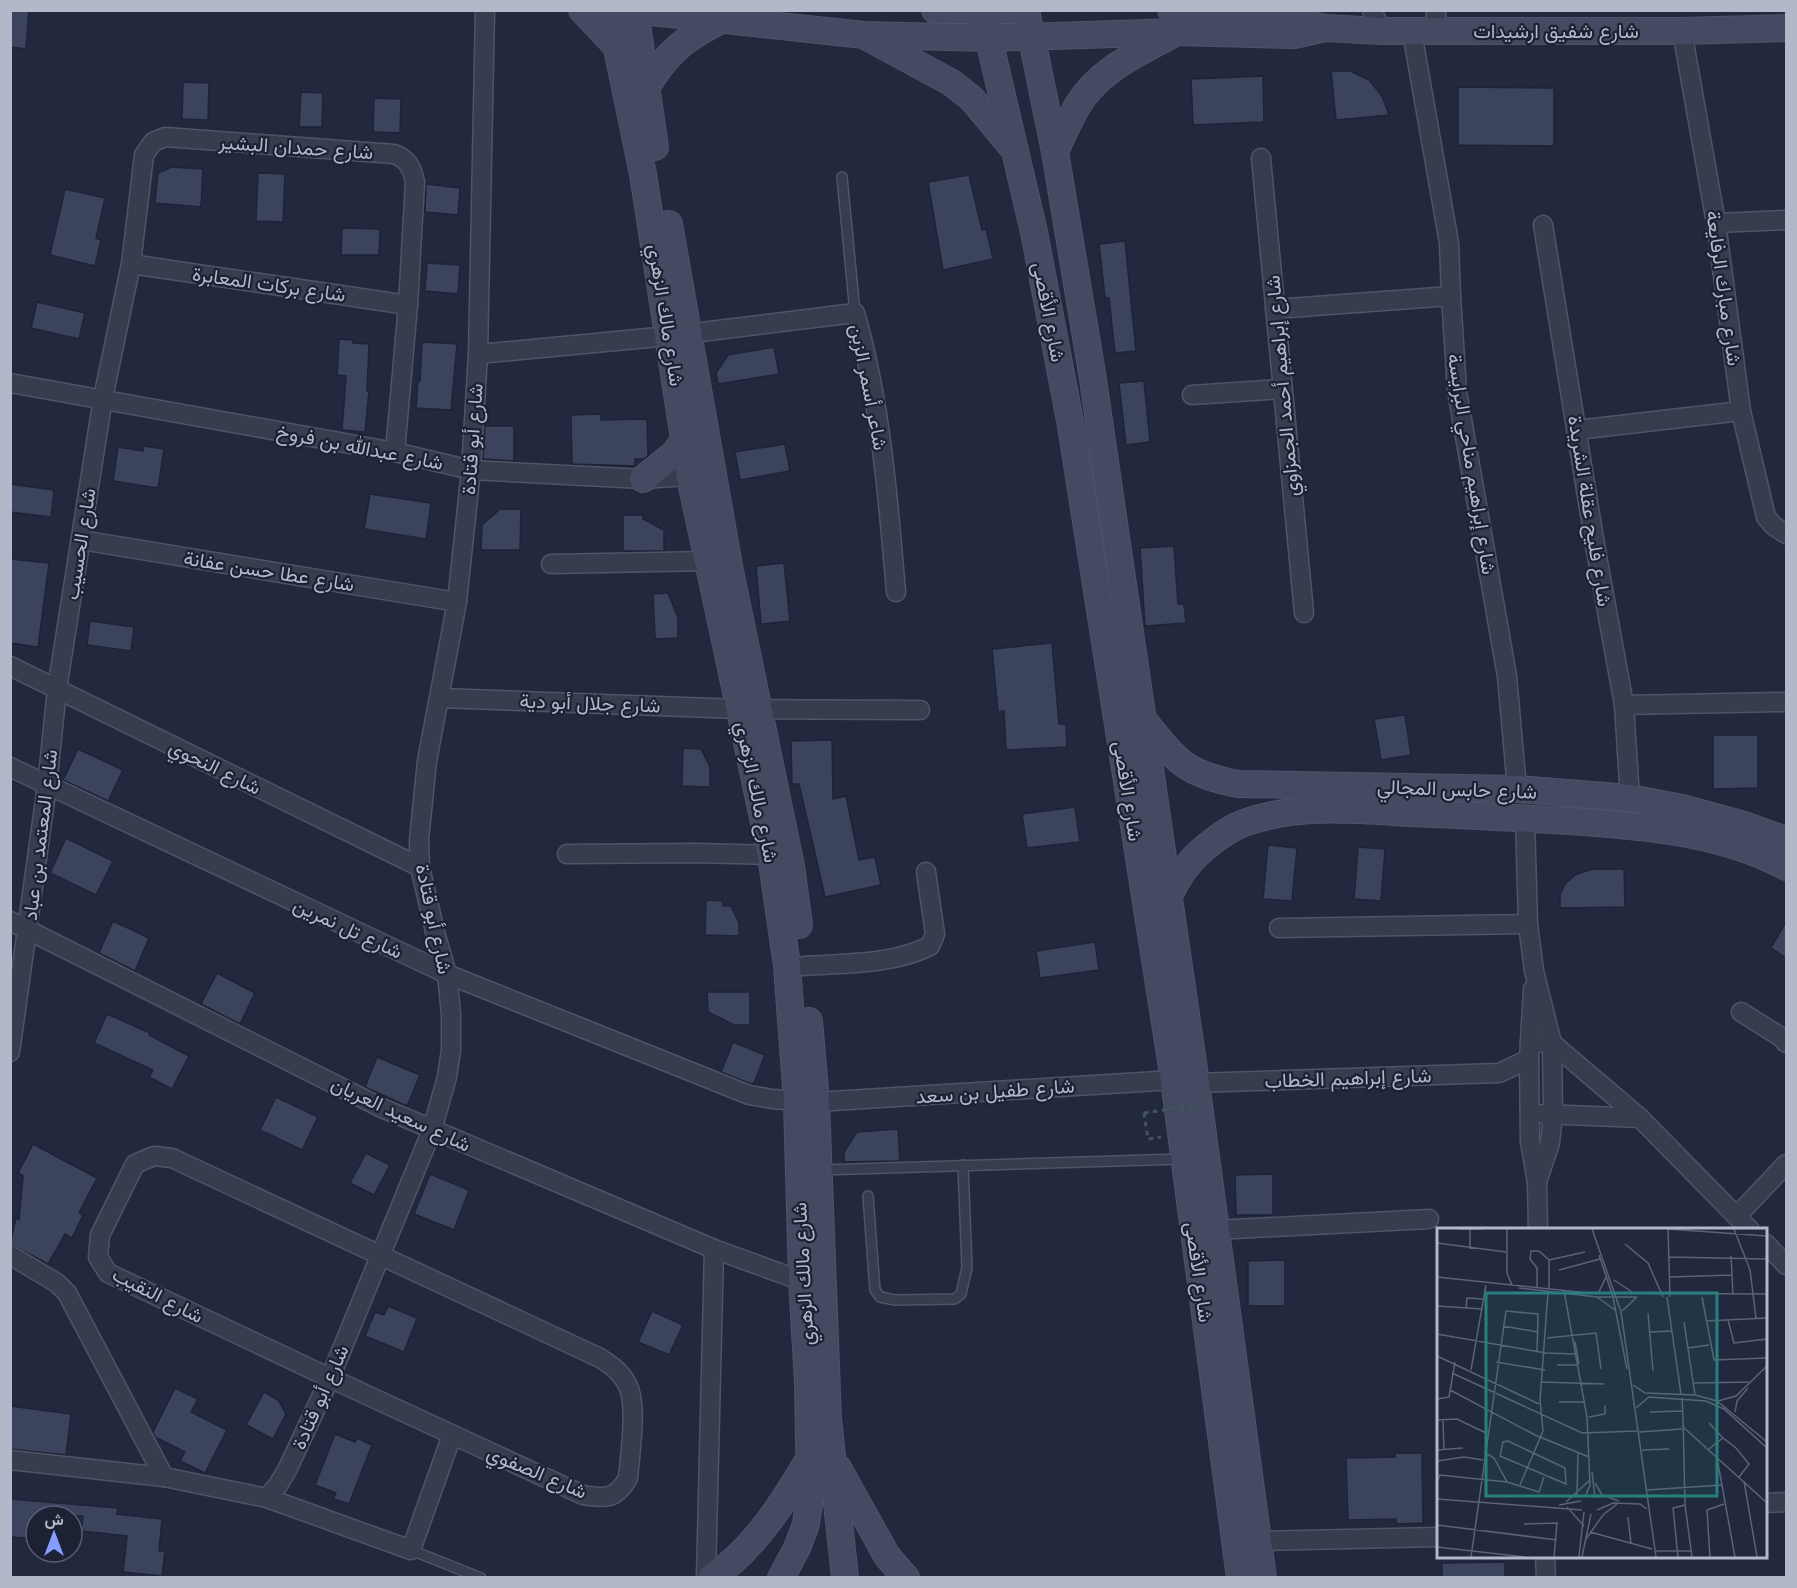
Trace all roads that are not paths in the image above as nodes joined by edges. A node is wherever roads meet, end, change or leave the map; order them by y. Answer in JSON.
{"nodes":[{"id":1,"x":485,"y":10,"type":"edge"},
{"id":2,"x":582,"y":10,"type":"edge"},
{"id":3,"x":609,"y":10,"type":"edge"},
{"id":4,"x":935,"y":10,"type":"edge"},
{"id":5,"x":1016,"y":10,"type":"edge"},
{"id":6,"x":1026,"y":10,"type":"edge"},
{"id":7,"x":635,"y":11,"type":"edge"},
{"id":8,"x":982,"y":11,"type":"edge"},
{"id":9,"x":721,"y":20,"type":"junction"},
{"id":10,"x":1173,"y":21,"type":"edge"},
{"id":11,"x":1376,"y":21,"type":"edge"},
{"id":12,"x":1428,"y":24,"type":"edge"},
{"id":13,"x":1786,"y":28,"type":"edge"},
{"id":14,"x":1682,"y":31,"type":"junction"},
{"id":15,"x":864,"y":35,"type":"junction"},
{"id":16,"x":1032,"y":37,"type":"junction"},
{"id":17,"x":989,"y":38,"type":"junction"},
{"id":18,"x":617,"y":47,"type":"junction"},
{"id":19,"x":646,"y":88,"type":"junction"},
{"id":20,"x":1055,"y":152,"type":"junction"},
{"id":21,"x":1016,"y":153,"type":"junction"},
{"id":22,"x":1260,"y":158,"type":"dead end"},
{"id":23,"x":842,"y":177,"type":"dead end"},
{"id":24,"x":1786,"y":220,"type":"edge"},
{"id":25,"x":1716,"y":223,"type":"junction"},
{"id":26,"x":1543,"y":225,"type":"dead end"},
{"id":27,"x":131,"y":264,"type":"junction"},
{"id":28,"x":1450,"y":296,"type":"junction"},
{"id":29,"x":408,"y":305,"type":"junction"},
{"id":30,"x":1275,"y":309,"type":"junction"},
{"id":31,"x":855,"y":313,"type":"junction"},
{"id":32,"x":679,"y":334,"type":"junction"},
{"id":33,"x":477,"y":354,"type":"junction"},
{"id":34,"x":10,"y":383,"type":"edge"},
{"id":35,"x":1281,"y":388,"type":"junction"},
{"id":36,"x":1192,"y":395,"type":"dead end"},
{"id":37,"x":103,"y":398,"type":"junction"},
{"id":38,"x":1741,"y":411,"type":"junction"},
{"id":39,"x":1577,"y":430,"type":"junction"},
{"id":40,"x":686,"y":438,"type":"junction"},
{"id":41,"x":395,"y":452,"type":"junction"},
{"id":42,"x":471,"y":470,"type":"junction"},
{"id":43,"x":701,"y":475,"type":"junction"},
{"id":44,"x":644,"y":479,"type":"junction"},
{"id":45,"x":1786,"y":534,"type":"edge"},
{"id":46,"x":81,"y":540,"type":"junction"},
{"id":47,"x":709,"y":561,"type":"junction"},
{"id":48,"x":551,"y":564,"type":"dead end"},
{"id":49,"x":896,"y":592,"type":"dead end"},
{"id":50,"x":457,"y":602,"type":"junction"},
{"id":51,"x":1305,"y":613,"type":"dead end"},
{"id":52,"x":10,"y":666,"type":"edge"},
{"id":53,"x":57,"y":689,"type":"junction"},
{"id":54,"x":440,"y":698,"type":"junction"},
{"id":55,"x":1786,"y":702,"type":"edge"},
{"id":56,"x":1624,"y":705,"type":"junction"},
{"id":57,"x":749,"y":708,"type":"junction"},
{"id":58,"x":920,"y":710,"type":"dead end"},
{"id":59,"x":1145,"y":722,"type":"junction"},
{"id":60,"x":10,"y":767,"type":"edge"},
{"id":61,"x":1238,"y":784,"type":"junction"},
{"id":62,"x":47,"y":786,"type":"junction"},
{"id":63,"x":1517,"y":789,"type":"junction"},
{"id":64,"x":1630,"y":798,"type":"junction"},
{"id":65,"x":1525,"y":818,"type":"junction"},
{"id":66,"x":1241,"y":824,"type":"junction"},
{"id":67,"x":1786,"y":840,"type":"edge"},
{"id":68,"x":567,"y":854,"type":"dead end"},
{"id":69,"x":771,"y":855,"type":"junction"},
{"id":70,"x":420,"y":867,"type":"junction"},
{"id":71,"x":1786,"y":867,"type":"edge"},
{"id":72,"x":926,"y":872,"type":"dead end"},
{"id":73,"x":1168,"y":897,"type":"junction"},
{"id":74,"x":10,"y":921,"type":"edge"},
{"id":75,"x":1528,"y":924,"type":"junction"},
{"id":76,"x":1279,"y":928,"type":"dead end"},
{"id":77,"x":28,"y":931,"type":"junction"},
{"id":78,"x":804,"y":966,"type":"junction"},
{"id":79,"x":1534,"y":971,"type":"junction"},
{"id":80,"x":447,"y":974,"type":"junction"},
{"id":81,"x":1742,"y":1012,"type":"dead end"},
{"id":82,"x":1786,"y":1042,"type":"edge"},
{"id":83,"x":1552,"y":1043,"type":"junction"},
{"id":84,"x":1529,"y":1050,"type":"junction"},
{"id":85,"x":10,"y":1052,"type":"edge"},
{"id":86,"x":1499,"y":1073,"type":"junction"},
{"id":87,"x":1194,"y":1089,"type":"junction"},
{"id":88,"x":1530,"y":1089,"type":"junction"},
{"id":89,"x":806,"y":1102,"type":"junction"},
{"id":90,"x":1530,"y":1113,"type":"junction"},
{"id":91,"x":1553,"y":1115,"type":"junction"},
{"id":92,"x":1640,"y":1118,"type":"junction"},
{"id":93,"x":432,"y":1130,"type":"junction"},
{"id":94,"x":1184,"y":1159,"type":"junction"},
{"id":95,"x":1786,"y":1164,"type":"edge"},
{"id":96,"x":963,"y":1166,"type":"junction"},
{"id":97,"x":818,"y":1170,"type":"junction"},
{"id":98,"x":1537,"y":1182,"type":"junction"},
{"id":99,"x":868,"y":1196,"type":"dead end"},
{"id":100,"x":1737,"y":1216,"type":"junction"},
{"id":101,"x":1429,"y":1219,"type":"dead end"},
{"id":102,"x":1538,"y":1228,"type":"edge"},
{"id":103,"x":1748,"y":1228,"type":"edge"},
{"id":104,"x":1216,"y":1230,"type":"junction"},
{"id":105,"x":1767,"y":1245,"type":"edge"},
{"id":106,"x":714,"y":1249,"type":"junction"},
{"id":107,"x":10,"y":1255,"type":"edge"},
{"id":108,"x":381,"y":1256,"type":"junction"},
{"id":109,"x":1786,"y":1265,"type":"edge"},
{"id":110,"x":802,"y":1281,"type":"junction"},
{"id":111,"x":330,"y":1378,"type":"junction"},
{"id":112,"x":452,"y":1435,"type":"junction"},
{"id":113,"x":822,"y":1458,"type":"junction"},
{"id":114,"x":10,"y":1460,"type":"edge"},
{"id":115,"x":164,"y":1477,"type":"junction"},
{"id":116,"x":267,"y":1498,"type":"junction"},
{"id":117,"x":1786,"y":1502,"type":"edge"},
{"id":118,"x":1767,"y":1503,"type":"edge"},
{"id":119,"x":1437,"y":1537,"type":"edge"},
{"id":120,"x":1258,"y":1541,"type":"junction"},
{"id":121,"x":411,"y":1550,"type":"junction"},
{"id":122,"x":1545,"y":1558,"type":"edge"},
{"id":123,"x":1234,"y":1572,"type":"edge"},
{"id":124,"x":482,"y":1578,"type":"edge"},
{"id":125,"x":706,"y":1578,"type":"edge"},
{"id":126,"x":711,"y":1578,"type":"edge"},
{"id":127,"x":781,"y":1578,"type":"edge"},
{"id":128,"x":845,"y":1578,"type":"edge"},
{"id":129,"x":906,"y":1578,"type":"edge"},
{"id":130,"x":1263,"y":1578,"type":"edge"},
{"id":131,"x":1546,"y":1578,"type":"edge"}],
"edges":[{"from":1,"to":33,"type":"street","name":"شارع أبو قتادة"},
{"from":2,"to":18,"type":"street"},
{"from":3,"to":18,"type":"street","name":"شارع مالك الزهري"},
{"from":4,"to":8,"type":"street"},
{"from":5,"to":8,"type":"street"},
{"from":6,"to":16,"type":"street","name":"شارع الأقصى"},
{"from":7,"to":9,"type":"street","name":"شارع شفيق ارشيدات"},
{"from":7,"to":19,"type":"street","name":"شارع مالك الزهري"},
{"from":8,"to":17,"type":"street","name":"شارع الأقصى"},
{"from":9,"to":15,"type":"street","name":"شارع شفيق ارشيدات"},
{"from":9,"to":19,"type":"street"},
{"from":10,"to":11,"type":"street","name":"شارع شفيق ارشيدات"},
{"from":10,"to":16,"type":"street","name":"شارع شفيق ارشيدات"},
{"from":10,"to":20,"type":"street"},
{"from":11,"to":12,"type":"street","name":"شارع شفيق ارشيدات"},
{"from":12,"to":14,"type":"street","name":"شارع شفيق ارشيدات"},
{"from":12,"to":28,"type":"street","name":"شارع إبراهيم مناحي البرايسة"},
{"from":13,"to":14,"type":"street","name":"شارع شفيق ارشيدات"},
{"from":14,"to":25,"type":"street","name":"شارع مبارك الرفايعة"},
{"from":15,"to":17,"type":"street","name":"شارع شفيق ارشيدات"},
{"from":15,"to":21,"type":"street"},
{"from":16,"to":17,"type":"street","name":"شارع شفيق ارشيدات"},
{"from":16,"to":20,"type":"street","name":"شارع الأقصى"},
{"from":17,"to":21,"type":"street","name":"شارع الأقصى"},
{"from":18,"to":32,"type":"street","name":"شارع مالك الزهري"},
{"from":19,"to":32,"type":"street","name":"شارع مالك الزهري"},
{"from":20,"to":59,"type":"street","name":"شارع الأقصى"},
{"from":21,"to":87,"type":"street","name":"شارع الأقصى"},
{"from":22,"to":30,"type":"street","name":"شارع إبراهيم أحمد الجمزاوي"},
{"from":23,"to":31,"type":"lane"},
{"from":24,"to":25,"type":"street"},
{"from":25,"to":38,"type":"street","name":"شارع مبارك الرفايعة"},
{"from":26,"to":39,"type":"street","name":"شارع فليح عقلة الشريدة"},
{"from":27,"to":29,"type":"street","name":"شارع بركات المعابرة"},
{"from":27,"to":29,"type":"street","name":"شارع حمدان البشير"},
{"from":27,"to":37,"type":"street","name":"شارع حمدان البشير"},
{"from":28,"to":30,"type":"street"},
{"from":28,"to":63,"type":"street","name":"شارع إبراهيم مناحي البرايسة"},
{"from":29,"to":41,"type":"street","name":"شارع حمدان البشير"},
{"from":30,"to":35,"type":"street","name":"شارع إبراهيم أحمد الجمزاوي"},
{"from":31,"to":32,"type":"street","name":"شاعر أسمر الزبن"},
{"from":31,"to":49,"type":"street","name":"شاعر أسمر الزبن"},
{"from":32,"to":33,"type":"street","name":"شاعر أسمر الزبن"},
{"from":32,"to":40,"type":"street","name":"شارع مالك الزهري"},
{"from":32,"to":43,"type":"street","name":"شارع مالك الزهري"},
{"from":33,"to":42,"type":"street","name":"شارع أبو قتادة"},
{"from":34,"to":37,"type":"street","name":"شارع عبدالله بن فروخ"},
{"from":35,"to":36,"type":"street"},
{"from":35,"to":51,"type":"street","name":"شارع إبراهيم أحمد الجمزاوي"},
{"from":37,"to":41,"type":"street","name":"شارع عبدالله بن فروخ"},
{"from":37,"to":46,"type":"street","name":"شارع الحسيب"},
{"from":38,"to":39,"type":"street"},
{"from":38,"to":45,"type":"street","name":"شارع مبارك الرفايعة"},
{"from":39,"to":56,"type":"street","name":"شارع فليح عقلة الشريدة"},
{"from":40,"to":43,"type":"street","name":"شارع مالك الزهري"},
{"from":40,"to":44,"type":"street"},
{"from":41,"to":42,"type":"street","name":"شارع عبدالله بن فروخ"},
{"from":42,"to":44,"type":"street","name":"شارع عبدالله بن فروخ"},
{"from":42,"to":50,"type":"street","name":"شارع أبو قتادة"},
{"from":43,"to":44,"type":"street","name":"شارع عبدالله بن فروخ"},
{"from":43,"to":47,"type":"street","name":"شارع مالك الزهري"},
{"from":43,"to":57,"type":"street","name":"شارع مالك الزهري"},
{"from":46,"to":50,"type":"street","name":"شارع عطا حسن عفانة"},
{"from":46,"to":53,"type":"street","name":"شارع الحسيب"},
{"from":47,"to":48,"type":"street"},
{"from":47,"to":57,"type":"street","name":"شارع مالك الزهري"},
{"from":50,"to":54,"type":"street","name":"شارع أبو قتادة"},
{"from":52,"to":53,"type":"street","name":"شارع النحوي"},
{"from":53,"to":62,"type":"street","name":"شارع المعتمد بن عباد"},
{"from":53,"to":70,"type":"street","name":"شارع النحوي"},
{"from":54,"to":57,"type":"street","name":"شارع جلال أبو دية"},
{"from":54,"to":70,"type":"street","name":"شارع أبو قتادة"},
{"from":55,"to":56,"type":"street"},
{"from":56,"to":64,"type":"street","name":"شارع فليح عقلة الشريدة"},
{"from":57,"to":58,"type":"street","name":"شارع جلال أبو دية"},
{"from":57,"to":69,"type":"street","name":"شارع مالك الزهري"},
{"from":57,"to":78,"type":"street","name":"شارع مالك الزهري"},
{"from":59,"to":61,"type":"street","name":"شارع حابس المجالي"},
{"from":59,"to":73,"type":"street","name":"شارع الأقصى"},
{"from":60,"to":62,"type":"street","name":"شارع تل نمرين"},
{"from":61,"to":63,"type":"street","name":"شارع حابس المجالي"},
{"from":61,"to":66,"type":"street"},
{"from":62,"to":77,"type":"street","name":"شارع المعتمد بن عباد"},
{"from":62,"to":80,"type":"street","name":"شارع تل نمرين"},
{"from":63,"to":64,"type":"street","name":"شارع حابس المجالي"},
{"from":64,"to":67,"type":"street","name":"شارع حابس المجالي"},
{"from":65,"to":66,"type":"street","name":"شارع حابس المجالي"},
{"from":65,"to":71,"type":"street","name":"شارع حابس المجالي"},
{"from":65,"to":75,"type":"street"},
{"from":66,"to":73,"type":"street","name":"شارع حابس المجالي"},
{"from":68,"to":69,"type":"street"},
{"from":69,"to":89,"type":"street","name":"شارع مالك الزهري"},
{"from":70,"to":80,"type":"street","name":"شارع أبو قتادة"},
{"from":72,"to":78,"type":"street"},
{"from":73,"to":87,"type":"street","name":"شارع الأقصى"},
{"from":74,"to":77,"type":"street","name":"شارع سعيد العريان"},
{"from":75,"to":76,"type":"street"},
{"from":75,"to":79,"type":"street"},
{"from":77,"to":85,"type":"street","name":"شارع المعتمد بن عباد"},
{"from":77,"to":93,"type":"street","name":"شارع سعيد العريان"},
{"from":78,"to":89,"type":"street","name":"شارع مالك الزهري"},
{"from":79,"to":83,"type":"street"},
{"from":79,"to":84,"type":"street"},
{"from":80,"to":89,"type":"street","name":"شارع تل نمرين"},
{"from":80,"to":93,"type":"street","name":"شارع أبو قتادة"},
{"from":81,"to":82,"type":"street"},
{"from":83,"to":84,"type":"street"},
{"from":83,"to":91,"type":"street"},
{"from":83,"to":92,"type":"street"},
{"from":84,"to":86,"type":"street","name":"شارع إبراهيم الخطاب"},
{"from":84,"to":88,"type":"street"},
{"from":86,"to":87,"type":"street","name":"شارع إبراهيم الخطاب"},
{"from":86,"to":88,"type":"street","name":"شارع إبراهيم الخطاب"},
{"from":87,"to":89,"type":"street","name":"شارع طفيل بن سعد"},
{"from":87,"to":94,"type":"street","name":"شارع الأقصى"},
{"from":87,"to":104,"type":"street","name":"شارع الأقصى"},
{"from":88,"to":90,"type":"street"},
{"from":89,"to":97,"type":"street","name":"شارع مالك الزهري"},
{"from":89,"to":110,"type":"street","name":"شارع مالك الزهري"},
{"from":90,"to":91,"type":"street"},
{"from":90,"to":98,"type":"street"},
{"from":91,"to":92,"type":"street"},
{"from":91,"to":98,"type":"street"},
{"from":92,"to":100,"type":"street"},
{"from":93,"to":106,"type":"street","name":"شارع سعيد العريان"},
{"from":93,"to":108,"type":"street","name":"شارع أبو قتادة"},
{"from":94,"to":96,"type":"lane"},
{"from":94,"to":123,"type":"street","name":"شارع الأقصى"},
{"from":95,"to":100,"type":"street"},
{"from":96,"to":97,"type":"lane"},
{"from":96,"to":99,"type":"lane"},
{"from":97,"to":113,"type":"street","name":"شارع مالك الزهري"},
{"from":98,"to":102,"type":"street"},
{"from":100,"to":103,"type":"street"},
{"from":101,"to":104,"type":"street"},
{"from":104,"to":120,"type":"street","name":"شارع الأقصى"},
{"from":105,"to":109,"type":"street"},
{"from":106,"to":110,"type":"street","name":"شارع سعيد العريان"},
{"from":106,"to":125,"type":"street"},
{"from":107,"to":115,"type":"street"},
{"from":108,"to":111,"type":"street","name":"شارع أبو قتادة"},
{"from":108,"to":111,"type":"street","name":"شارع النقيب"},
{"from":108,"to":112,"type":"street","name":"شارع الصفوي"},
{"from":110,"to":113,"type":"street","name":"شارع مالك الزهري"},
{"from":111,"to":112,"type":"street","name":"شارع الصفوي"},
{"from":111,"to":116,"type":"street","name":"شارع أبو قتادة"},
{"from":112,"to":121,"type":"street"},
{"from":113,"to":126,"type":"street"},
{"from":113,"to":127,"type":"street","name":"شارع مالك الزهري"},
{"from":113,"to":128,"type":"street","name":"شارع مالك الزهري"},
{"from":113,"to":129,"type":"street"},
{"from":114,"to":115,"type":"street"},
{"from":115,"to":116,"type":"street"},
{"from":116,"to":121,"type":"street"},
{"from":117,"to":118,"type":"street"},
{"from":119,"to":120,"type":"street"},
{"from":120,"to":130,"type":"street","name":"شارع الأقصى"},
{"from":121,"to":124,"type":"lane"},
{"from":122,"to":131,"type":"street"}]}
